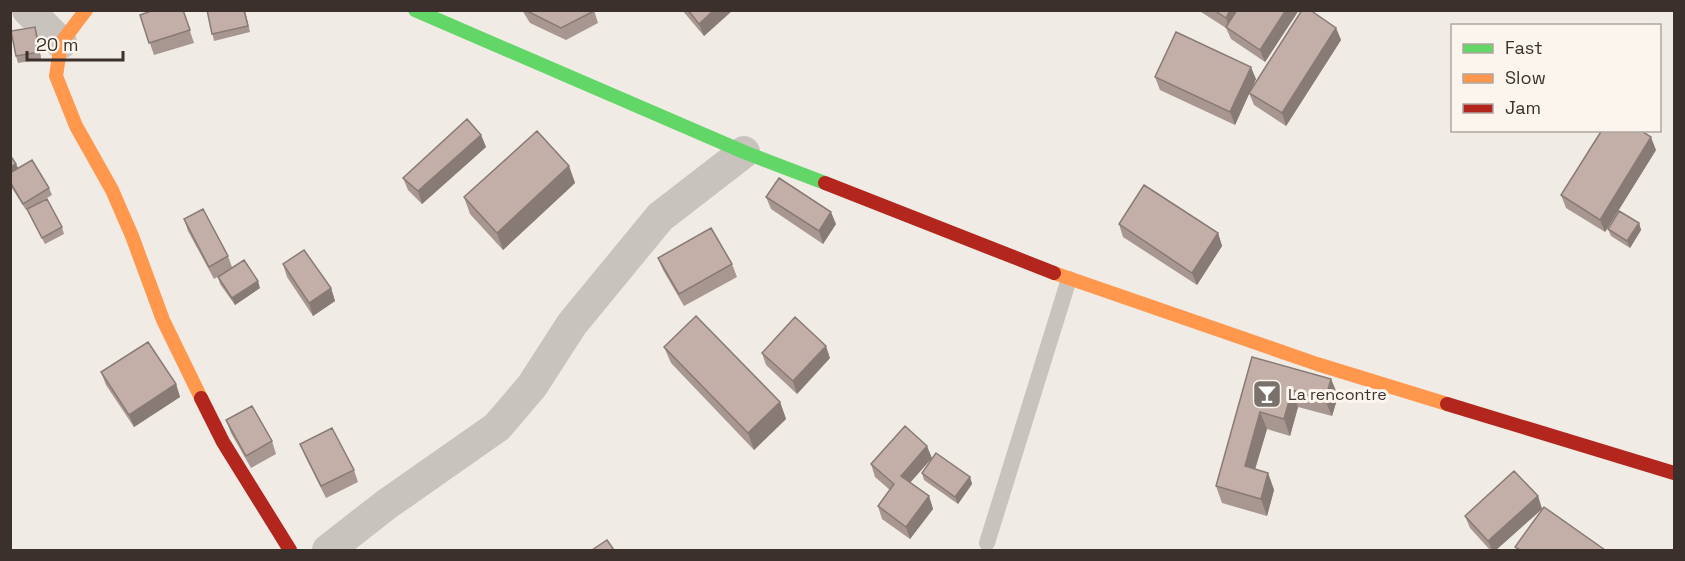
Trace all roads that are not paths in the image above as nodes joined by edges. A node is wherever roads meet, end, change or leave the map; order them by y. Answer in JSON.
{"nodes":[{"id":1,"x":28,"y":10,"type":"edge"},
{"id":2,"x":86,"y":10,"type":"edge"},
{"id":3,"x":415,"y":10,"type":"edge"},
{"id":4,"x":62,"y":43,"type":"junction"},
{"id":5,"x":744,"y":152,"type":"junction"},
{"id":6,"x":1069,"y":279,"type":"junction"},
{"id":7,"x":1674,"y":472,"type":"edge"},
{"id":8,"x":987,"y":543,"type":"dead end"},
{"id":9,"x":290,"y":550,"type":"edge"},
{"id":10,"x":328,"y":550,"type":"edge"}],
"edges":[{"from":1,"to":4,"type":"street"},
{"from":2,"to":4,"type":"street"},
{"from":3,"to":5,"type":"street"},
{"from":4,"to":9,"type":"street"},
{"from":5,"to":6,"type":"street"},
{"from":5,"to":10,"type":"street"},
{"from":6,"to":7,"type":"street"},
{"from":6,"to":8,"type":"lane"}]}
